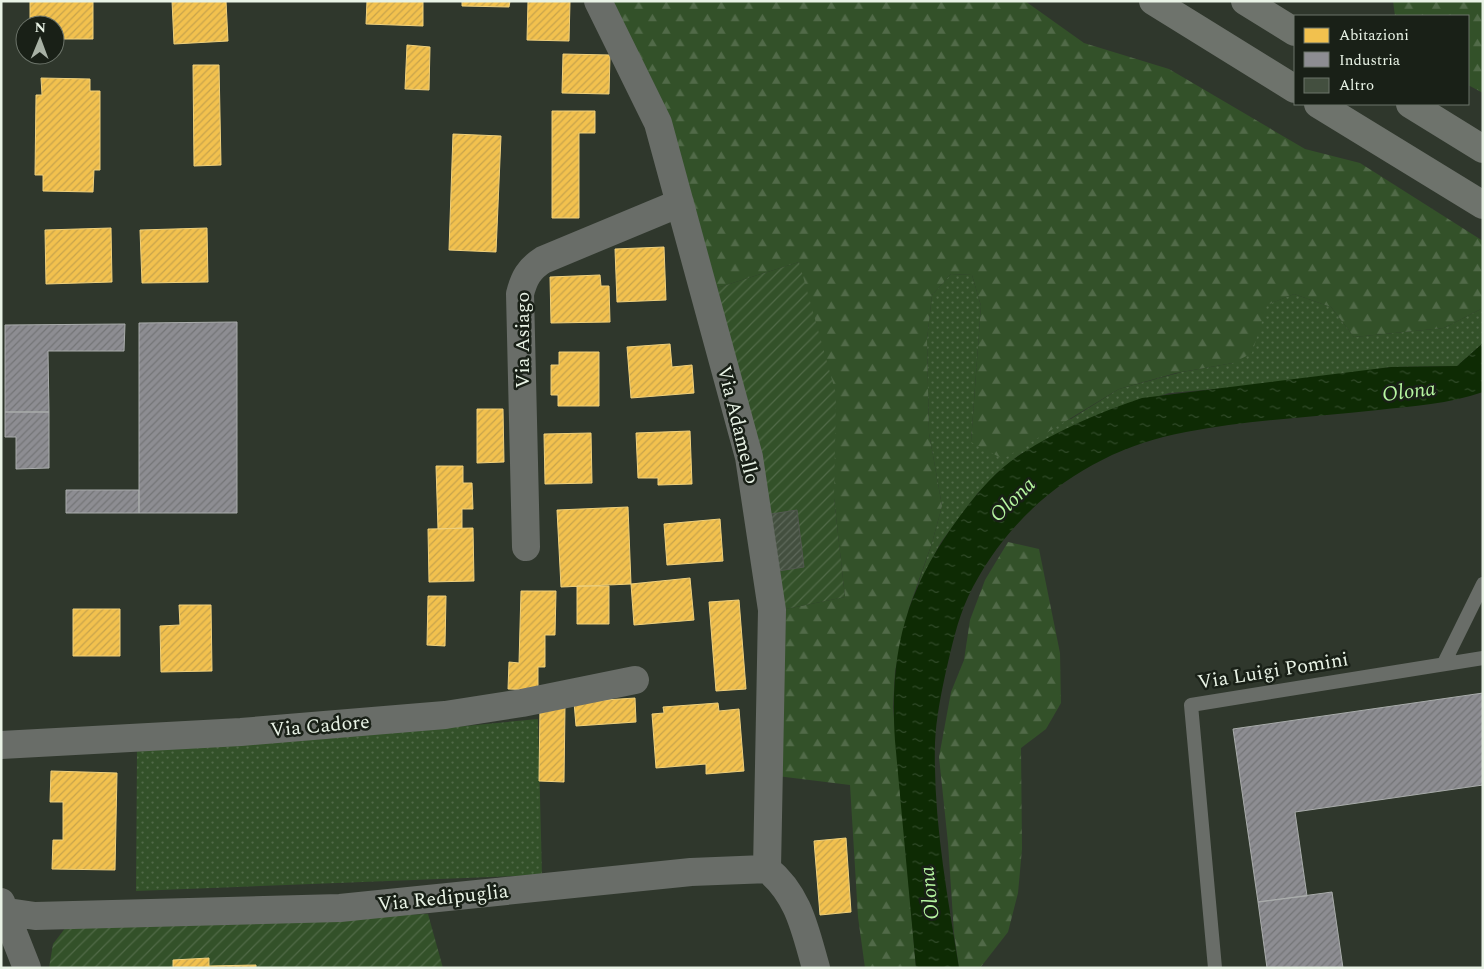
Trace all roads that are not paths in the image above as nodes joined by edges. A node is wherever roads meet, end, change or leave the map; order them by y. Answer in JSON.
{"nodes":[{"id":1,"x":598,"y":1,"type":"edge"},
{"id":2,"x":1153,"y":1,"type":"edge"},
{"id":3,"x":1245,"y":1,"type":"edge"},
{"id":4,"x":1294,"y":31,"type":"edge"},
{"id":5,"x":1294,"y":88,"type":"edge"},
{"id":6,"x":1320,"y":105,"type":"edge"},
{"id":7,"x":1412,"y":105,"type":"edge"},
{"id":8,"x":1483,"y":149,"type":"edge"},
{"id":9,"x":680,"y":203,"type":"junction"},
{"id":10,"x":1483,"y":206,"type":"edge"},
{"id":11,"x":526,"y":546,"type":"dead end"},
{"id":12,"x":1483,"y":584,"type":"edge"},
{"id":13,"x":1483,"y":658,"type":"edge"},
{"id":14,"x":1444,"y":663,"type":"junction"},
{"id":15,"x":635,"y":680,"type":"dead end"},
{"id":16,"x":1,"y":745,"type":"edge"},
{"id":17,"x":767,"y":869,"type":"junction"},
{"id":18,"x":3,"y":908,"type":"edge"},
{"id":19,"x":27,"y":968,"type":"edge"},
{"id":20,"x":816,"y":968,"type":"edge"},
{"id":21,"x":1214,"y":968,"type":"edge"}],
"edges":[{"from":1,"to":9,"type":"street","name":"Via Adamello"},
{"from":2,"to":5,"type":"highway"},
{"from":3,"to":4,"type":"highway"},
{"from":6,"to":10,"type":"highway"},
{"from":7,"to":8,"type":"highway"},
{"from":9,"to":11,"type":"street","name":"Via Asiago"},
{"from":9,"to":17,"type":"street","name":"Via Adamello"},
{"from":12,"to":14,"type":"lane"},
{"from":13,"to":14,"type":"lane","name":"Via Luigi Pomini"},
{"from":14,"to":21,"type":"lane","name":"Via Luigi Pomini"},
{"from":15,"to":16,"type":"street","name":"Via Cadore"},
{"from":17,"to":18,"type":"street","name":"Via Redipuglia"},
{"from":17,"to":20,"type":"street"},
{"from":18,"to":19,"type":"street"}]}
